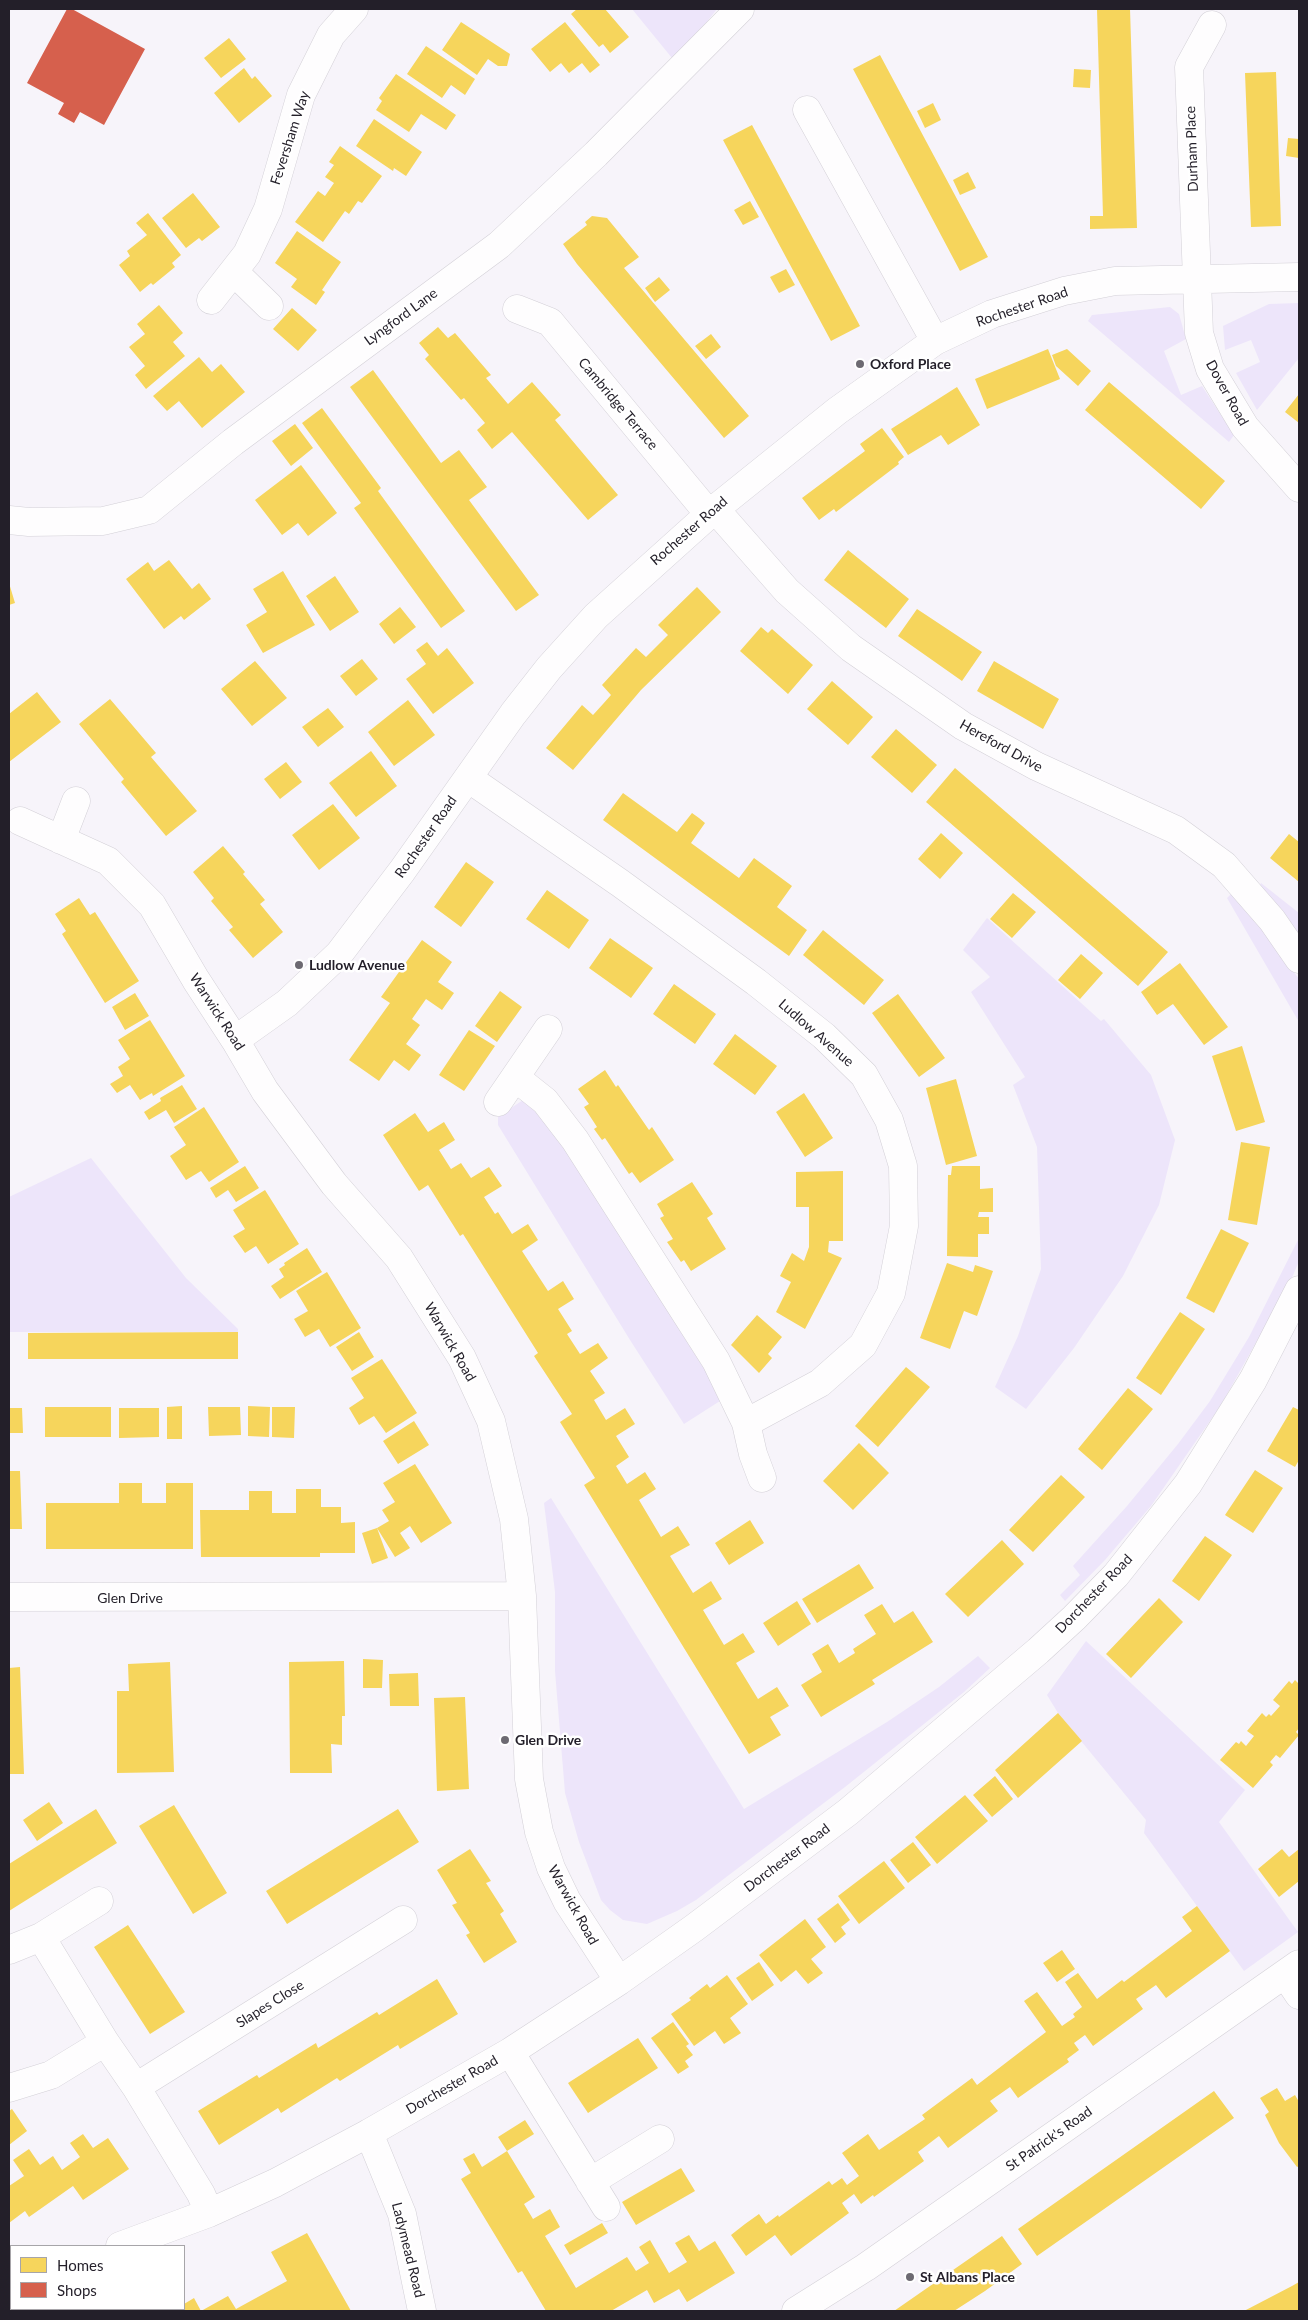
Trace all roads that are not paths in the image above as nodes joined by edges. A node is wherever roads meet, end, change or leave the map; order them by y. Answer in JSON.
{"nodes":[{"id":1,"x":354,"y":9,"type":"edge"},
{"id":2,"x":740,"y":9,"type":"edge"},
{"id":3,"x":1212,"y":25,"type":"dead end"},
{"id":4,"x":807,"y":110,"type":"dead end"},
{"id":5,"x":234,"y":272,"type":"junction"},
{"id":6,"x":1299,"y":277,"type":"edge"},
{"id":7,"x":1196,"y":279,"type":"junction"},
{"id":8,"x":211,"y":300,"type":"dead end"},
{"id":9,"x":269,"y":306,"type":"dead end"},
{"id":10,"x":517,"y":309,"type":"dead end"},
{"id":11,"x":935,"y":341,"type":"junction"},
{"id":12,"x":1299,"y":488,"type":"edge"},
{"id":13,"x":712,"y":511,"type":"junction"},
{"id":14,"x":9,"y":520,"type":"edge"},
{"id":15,"x":468,"y":778,"type":"junction"},
{"id":16,"x":76,"y":801,"type":"dead end"},
{"id":17,"x":20,"y":821,"type":"dead end"},
{"id":18,"x":61,"y":840,"type":"junction"},
{"id":19,"x":1299,"y":959,"type":"edge"},
{"id":20,"x":548,"y":1028,"type":"dead end"},
{"id":21,"x":235,"y":1040,"type":"junction"},
{"id":22,"x":516,"y":1078,"type":"junction"},
{"id":23,"x":498,"y":1102,"type":"dead end"},
{"id":24,"x":1299,"y":1290,"type":"edge"},
{"id":25,"x":746,"y":1423,"type":"junction"},
{"id":26,"x":762,"y":1478,"type":"dead end"},
{"id":27,"x":522,"y":1596,"type":"junction"},
{"id":28,"x":9,"y":1597,"type":"edge"},
{"id":29,"x":99,"y":1901,"type":"dead end"},
{"id":30,"x":403,"y":1920,"type":"dead end"},
{"id":31,"x":41,"y":1937,"type":"junction"},
{"id":32,"x":9,"y":1950,"type":"edge"},
{"id":33,"x":1294,"y":1978,"type":"edge"},
{"id":34,"x":619,"y":1981,"type":"junction"},
{"id":35,"x":105,"y":2042,"type":"junction"},
{"id":36,"x":510,"y":2052,"type":"junction"},
{"id":37,"x":136,"y":2087,"type":"junction"},
{"id":38,"x":9,"y":2088,"type":"edge"},
{"id":39,"x":369,"y":2133,"type":"junction"},
{"id":40,"x":660,"y":2139,"type":"dead end"},
{"id":41,"x":590,"y":2182,"type":"junction"},
{"id":42,"x":606,"y":2206,"type":"dead end"},
{"id":43,"x":209,"y":2213,"type":"junction"},
{"id":44,"x":123,"y":2245,"type":"edge"},
{"id":45,"x":422,"y":2311,"type":"edge"},
{"id":46,"x":796,"y":2311,"type":"edge"}],
"edges":[{"from":1,"to":5,"type":"street","name":"Feversham Way"},
{"from":2,"to":14,"type":"street","name":"Lyngford Lane"},
{"from":3,"to":7,"type":"street","name":"Durham Place"},
{"from":4,"to":11,"type":"street"},
{"from":5,"to":8,"type":"street","name":"Feversham Way"},
{"from":5,"to":9,"type":"street"},
{"from":6,"to":7,"type":"street","name":"Rochester Road"},
{"from":7,"to":11,"type":"street","name":"Rochester Road"},
{"from":7,"to":12,"type":"street","name":"Dover Road"},
{"from":10,"to":13,"type":"street","name":"Cambridge Terrace"},
{"from":11,"to":13,"type":"street","name":"Rochester Road"},
{"from":13,"to":15,"type":"street","name":"Rochester Road"},
{"from":13,"to":19,"type":"street","name":"Hereford Drive"},
{"from":15,"to":21,"type":"street","name":"Rochester Road"},
{"from":15,"to":25,"type":"street","name":"Ludlow Avenue"},
{"from":16,"to":18,"type":"street"},
{"from":17,"to":18,"type":"street","name":"Warwick Road"},
{"from":18,"to":21,"type":"street","name":"Warwick Road"},
{"from":20,"to":22,"type":"street"},
{"from":21,"to":27,"type":"street","name":"Warwick Road"},
{"from":22,"to":23,"type":"street"},
{"from":22,"to":25,"type":"street"},
{"from":24,"to":34,"type":"street","name":"Dorchester Road"},
{"from":25,"to":26,"type":"street"},
{"from":27,"to":28,"type":"street","name":"Glen Drive"},
{"from":27,"to":34,"type":"street","name":"Warwick Road"},
{"from":29,"to":31,"type":"street"},
{"from":30,"to":37,"type":"street","name":"Slapes Close"},
{"from":31,"to":32,"type":"street"},
{"from":31,"to":35,"type":"street"},
{"from":33,"to":46,"type":"street","name":"St Patrick's Road"},
{"from":34,"to":36,"type":"street","name":"Dorchester Road"},
{"from":35,"to":37,"type":"street"},
{"from":35,"to":38,"type":"street"},
{"from":36,"to":39,"type":"street","name":"Dorchester Road"},
{"from":36,"to":41,"type":"street"},
{"from":37,"to":43,"type":"street"},
{"from":39,"to":43,"type":"street","name":"Dorchester Road"},
{"from":39,"to":45,"type":"street","name":"Ladymead Road"},
{"from":40,"to":41,"type":"street"},
{"from":41,"to":42,"type":"street"},
{"from":43,"to":44,"type":"street","name":"Dorchester Road"}]}
